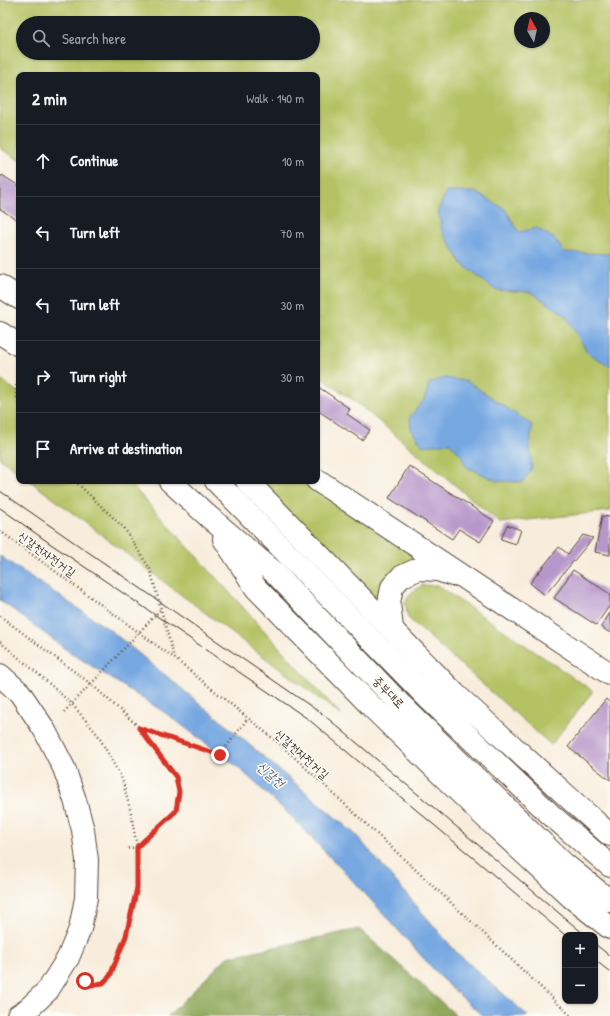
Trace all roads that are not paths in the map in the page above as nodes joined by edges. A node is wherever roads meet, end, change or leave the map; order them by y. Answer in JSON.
{"nodes":[{"id":1,"x":0,"y":286,"type":"edge"},
{"id":2,"x":16,"y":296,"type":"edge"},
{"id":3,"x":0,"y":333,"type":"edge"},
{"id":4,"x":16,"y":343,"type":"edge"},
{"id":5,"x":320,"y":482,"type":"edge"},
{"id":6,"x":173,"y":484,"type":"edge"},
{"id":7,"x":219,"y":484,"type":"edge"},
{"id":8,"x":250,"y":484,"type":"edge"},
{"id":9,"x":209,"y":517,"type":"junction"},
{"id":10,"x":467,"y":580,"type":"junction"},
{"id":11,"x":392,"y":628,"type":"junction"},
{"id":12,"x":610,"y":674,"type":"edge"},
{"id":13,"x":0,"y":675,"type":"edge"},
{"id":14,"x":610,"y":835,"type":"edge"},
{"id":15,"x":610,"y":866,"type":"edge"},
{"id":16,"x":610,"y":901,"type":"edge"},
{"id":17,"x":610,"y":928,"type":"edge"},
{"id":18,"x":18,"y":1016,"type":"edge"}],
"edges":[{"from":1,"to":2,"type":"main road"},
{"from":3,"to":4,"type":"main road"},
{"from":5,"to":10,"type":"main road"},
{"from":6,"to":9,"type":"main road","name":"중부대로"},
{"from":7,"to":15,"type":"main road","name":"중부대로"},
{"from":8,"to":11,"type":"main road"},
{"from":9,"to":16,"type":"main road","name":"중부대로"},
{"from":9,"to":17,"type":"main road"},
{"from":10,"to":11,"type":"main road"},
{"from":10,"to":12,"type":"main road"},
{"from":11,"to":14,"type":"main road"},
{"from":13,"to":18,"type":"main road"}]}
